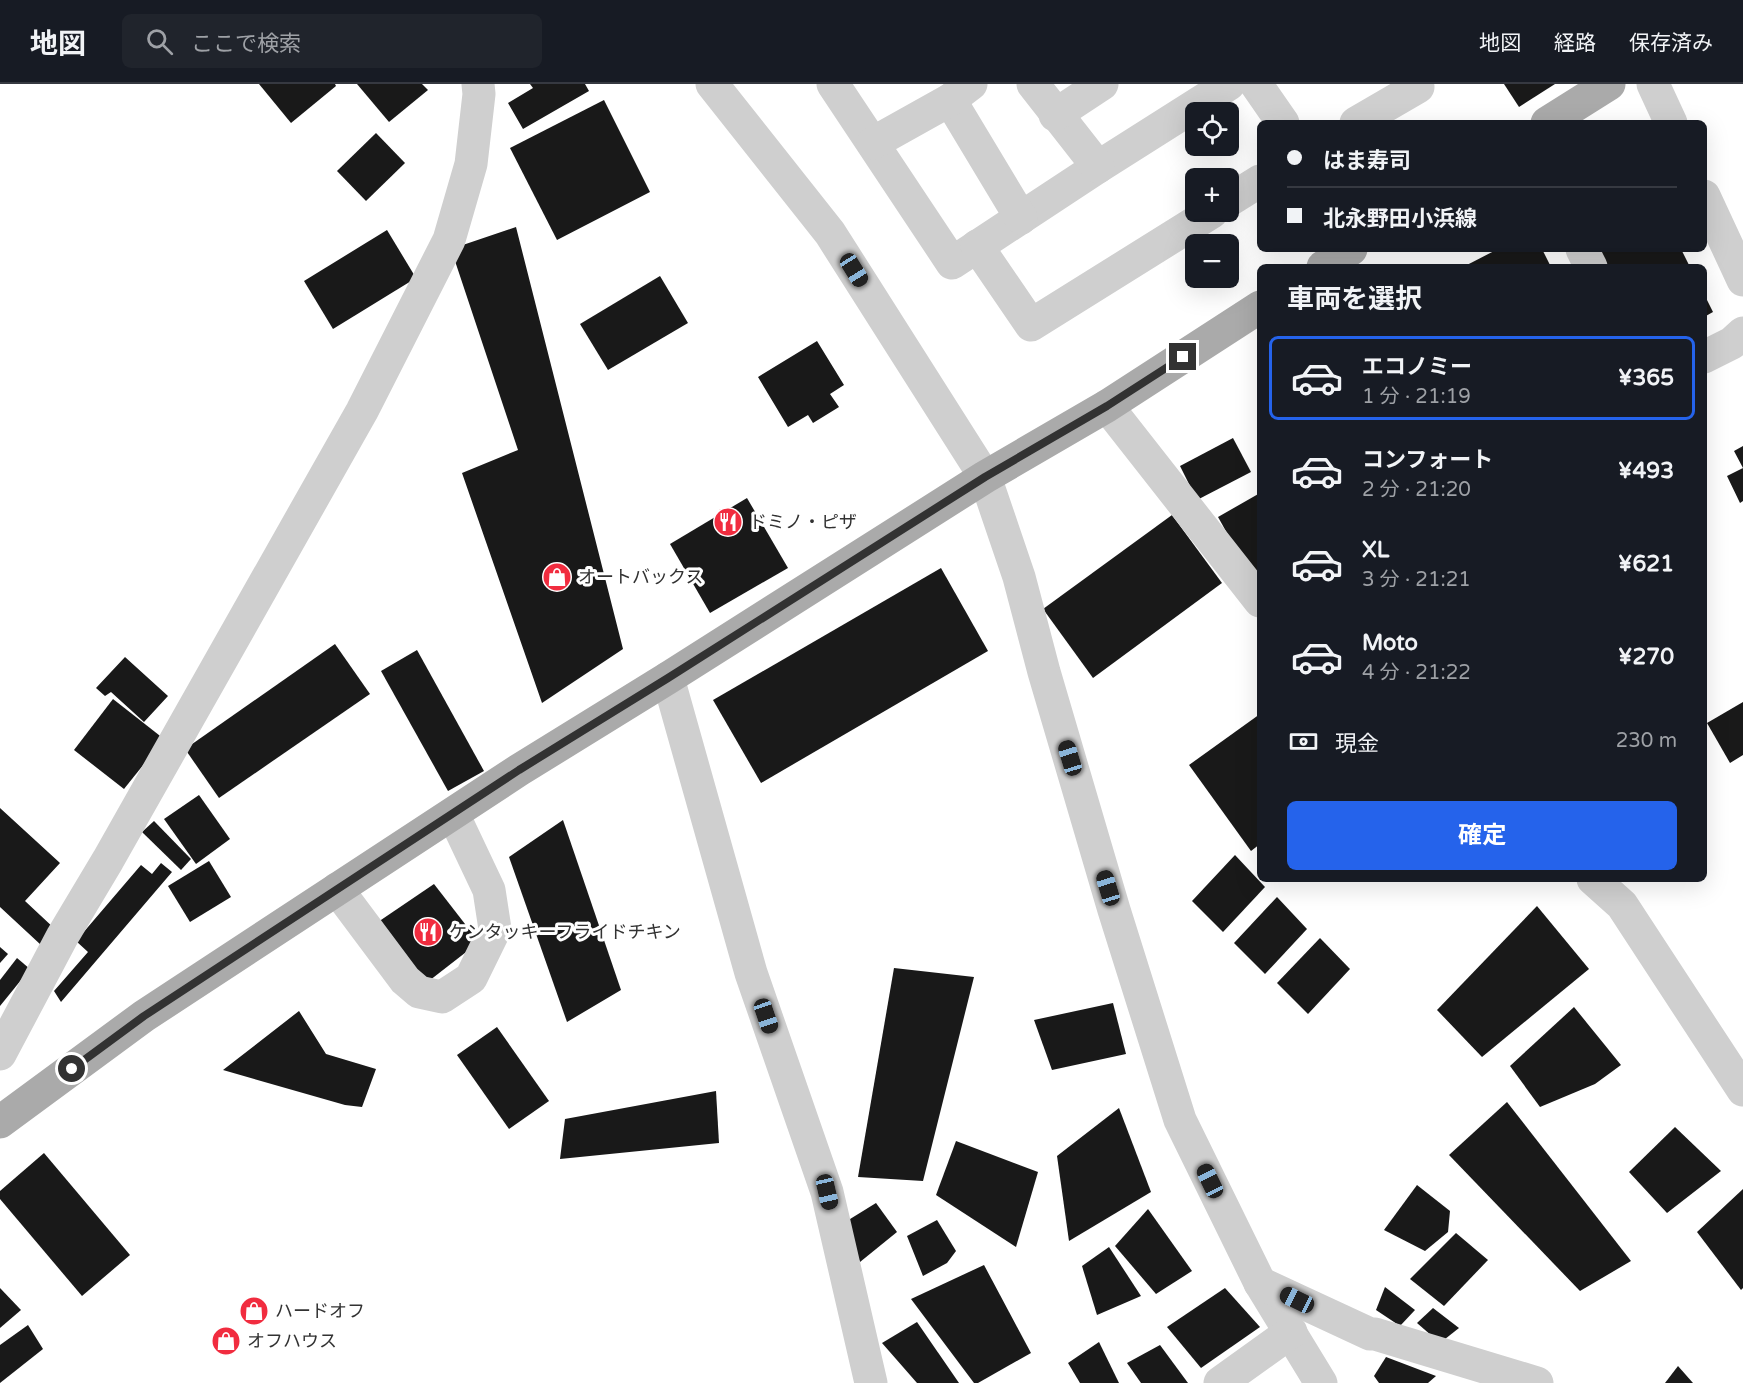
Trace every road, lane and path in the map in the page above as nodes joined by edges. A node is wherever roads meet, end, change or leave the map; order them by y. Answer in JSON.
{"nodes":[{"id":1,"x":478,"y":84,"type":"edge"},
{"id":2,"x":712,"y":84,"type":"edge"},
{"id":3,"x":833,"y":84,"type":"edge"},
{"id":4,"x":1033,"y":84,"type":"edge"},
{"id":5,"x":1102,"y":84,"type":"edge"},
{"id":6,"x":1229,"y":84,"type":"edge"},
{"id":7,"x":1256,"y":84,"type":"edge"},
{"id":8,"x":1609,"y":84,"type":"edge"},
{"id":9,"x":1653,"y":84,"type":"edge"},
{"id":10,"x":1418,"y":87,"type":"dead end"},
{"id":11,"x":961,"y":92,"type":"edge"},
{"id":12,"x":1055,"y":115,"type":"junction"},
{"id":13,"x":1280,"y":120,"type":"edge"},
{"id":14,"x":1361,"y":120,"type":"edge"},
{"id":15,"x":1552,"y":120,"type":"edge"},
{"id":16,"x":1670,"y":120,"type":"edge"},
{"id":17,"x":873,"y":143,"type":"junction"},
{"id":18,"x":1098,"y":167,"type":"junction"},
{"id":19,"x":1257,"y":183,"type":"edge"},
{"id":20,"x":1239,"y":194,"type":"edge"},
{"id":21,"x":1707,"y":202,"type":"edge"},
{"id":22,"x":1021,"y":218,"type":"junction"},
{"id":23,"x":1196,"y":222,"type":"edge"},
{"id":24,"x":977,"y":246,"type":"junction"},
{"id":25,"x":1346,"y":252,"type":"edge"},
{"id":26,"x":1328,"y":264,"type":"edge"},
{"id":27,"x":1743,"y":280,"type":"edge"},
{"id":28,"x":1257,"y":310,"type":"edge"},
{"id":29,"x":1743,"y":333,"type":"edge"},
{"id":30,"x":1707,"y":355,"type":"edge"},
{"id":31,"x":1107,"y":406,"type":"junction"},
{"id":32,"x":985,"y":477,"type":"junction"},
{"id":33,"x":1257,"y":597,"type":"edge"},
{"id":34,"x":668,"y":678,"type":"junction"},
{"id":35,"x":453,"y":813,"type":"junction"},
{"id":36,"x":1596,"y":882,"type":"edge"},
{"id":37,"x":337,"y":890,"type":"junction"},
{"id":38,"x":0,"y":1054,"type":"edge"},
{"id":39,"x":1743,"y":1090,"type":"edge"},
{"id":40,"x":0,"y":1122,"type":"edge"},
{"id":41,"x":1260,"y":1283,"type":"junction"},
{"id":42,"x":1291,"y":1332,"type":"junction"},
{"id":43,"x":871,"y":1383,"type":"edge"},
{"id":44,"x":1220,"y":1383,"type":"edge"},
{"id":45,"x":1321,"y":1383,"type":"edge"},
{"id":46,"x":1537,"y":1383,"type":"edge"}],
"edges":[{"from":1,"to":38,"type":"street"},
{"from":2,"to":32,"type":"street"},
{"from":3,"to":17,"type":"street"},
{"from":4,"to":12,"type":"street"},
{"from":5,"to":12,"type":"street"},
{"from":6,"to":18,"type":"street"},
{"from":7,"to":13,"type":"street"},
{"from":8,"to":15,"type":"main road"},
{"from":9,"to":16,"type":"street"},
{"from":10,"to":14,"type":"street"},
{"from":11,"to":17,"type":"street"},
{"from":11,"to":22,"type":"street"},
{"from":12,"to":18,"type":"street"},
{"from":17,"to":24,"type":"street"},
{"from":18,"to":22,"type":"street"},
{"from":19,"to":20,"type":"street"},
{"from":21,"to":27,"type":"street"},
{"from":22,"to":24,"type":"street"},
{"from":23,"to":24,"type":"street"},
{"from":25,"to":26,"type":"main road"},
{"from":28,"to":31,"type":"main road"},
{"from":29,"to":30,"type":"street"},
{"from":31,"to":32,"type":"main road"},
{"from":31,"to":33,"type":"street"},
{"from":32,"to":34,"type":"main road"},
{"from":32,"to":41,"type":"street"},
{"from":34,"to":35,"type":"main road"},
{"from":34,"to":43,"type":"street"},
{"from":35,"to":37,"type":"main road"},
{"from":35,"to":37,"type":"street"},
{"from":36,"to":39,"type":"street"},
{"from":37,"to":40,"type":"main road"},
{"from":41,"to":42,"type":"street"},
{"from":41,"to":46,"type":"street"},
{"from":42,"to":44,"type":"street"},
{"from":42,"to":45,"type":"street"}]}
